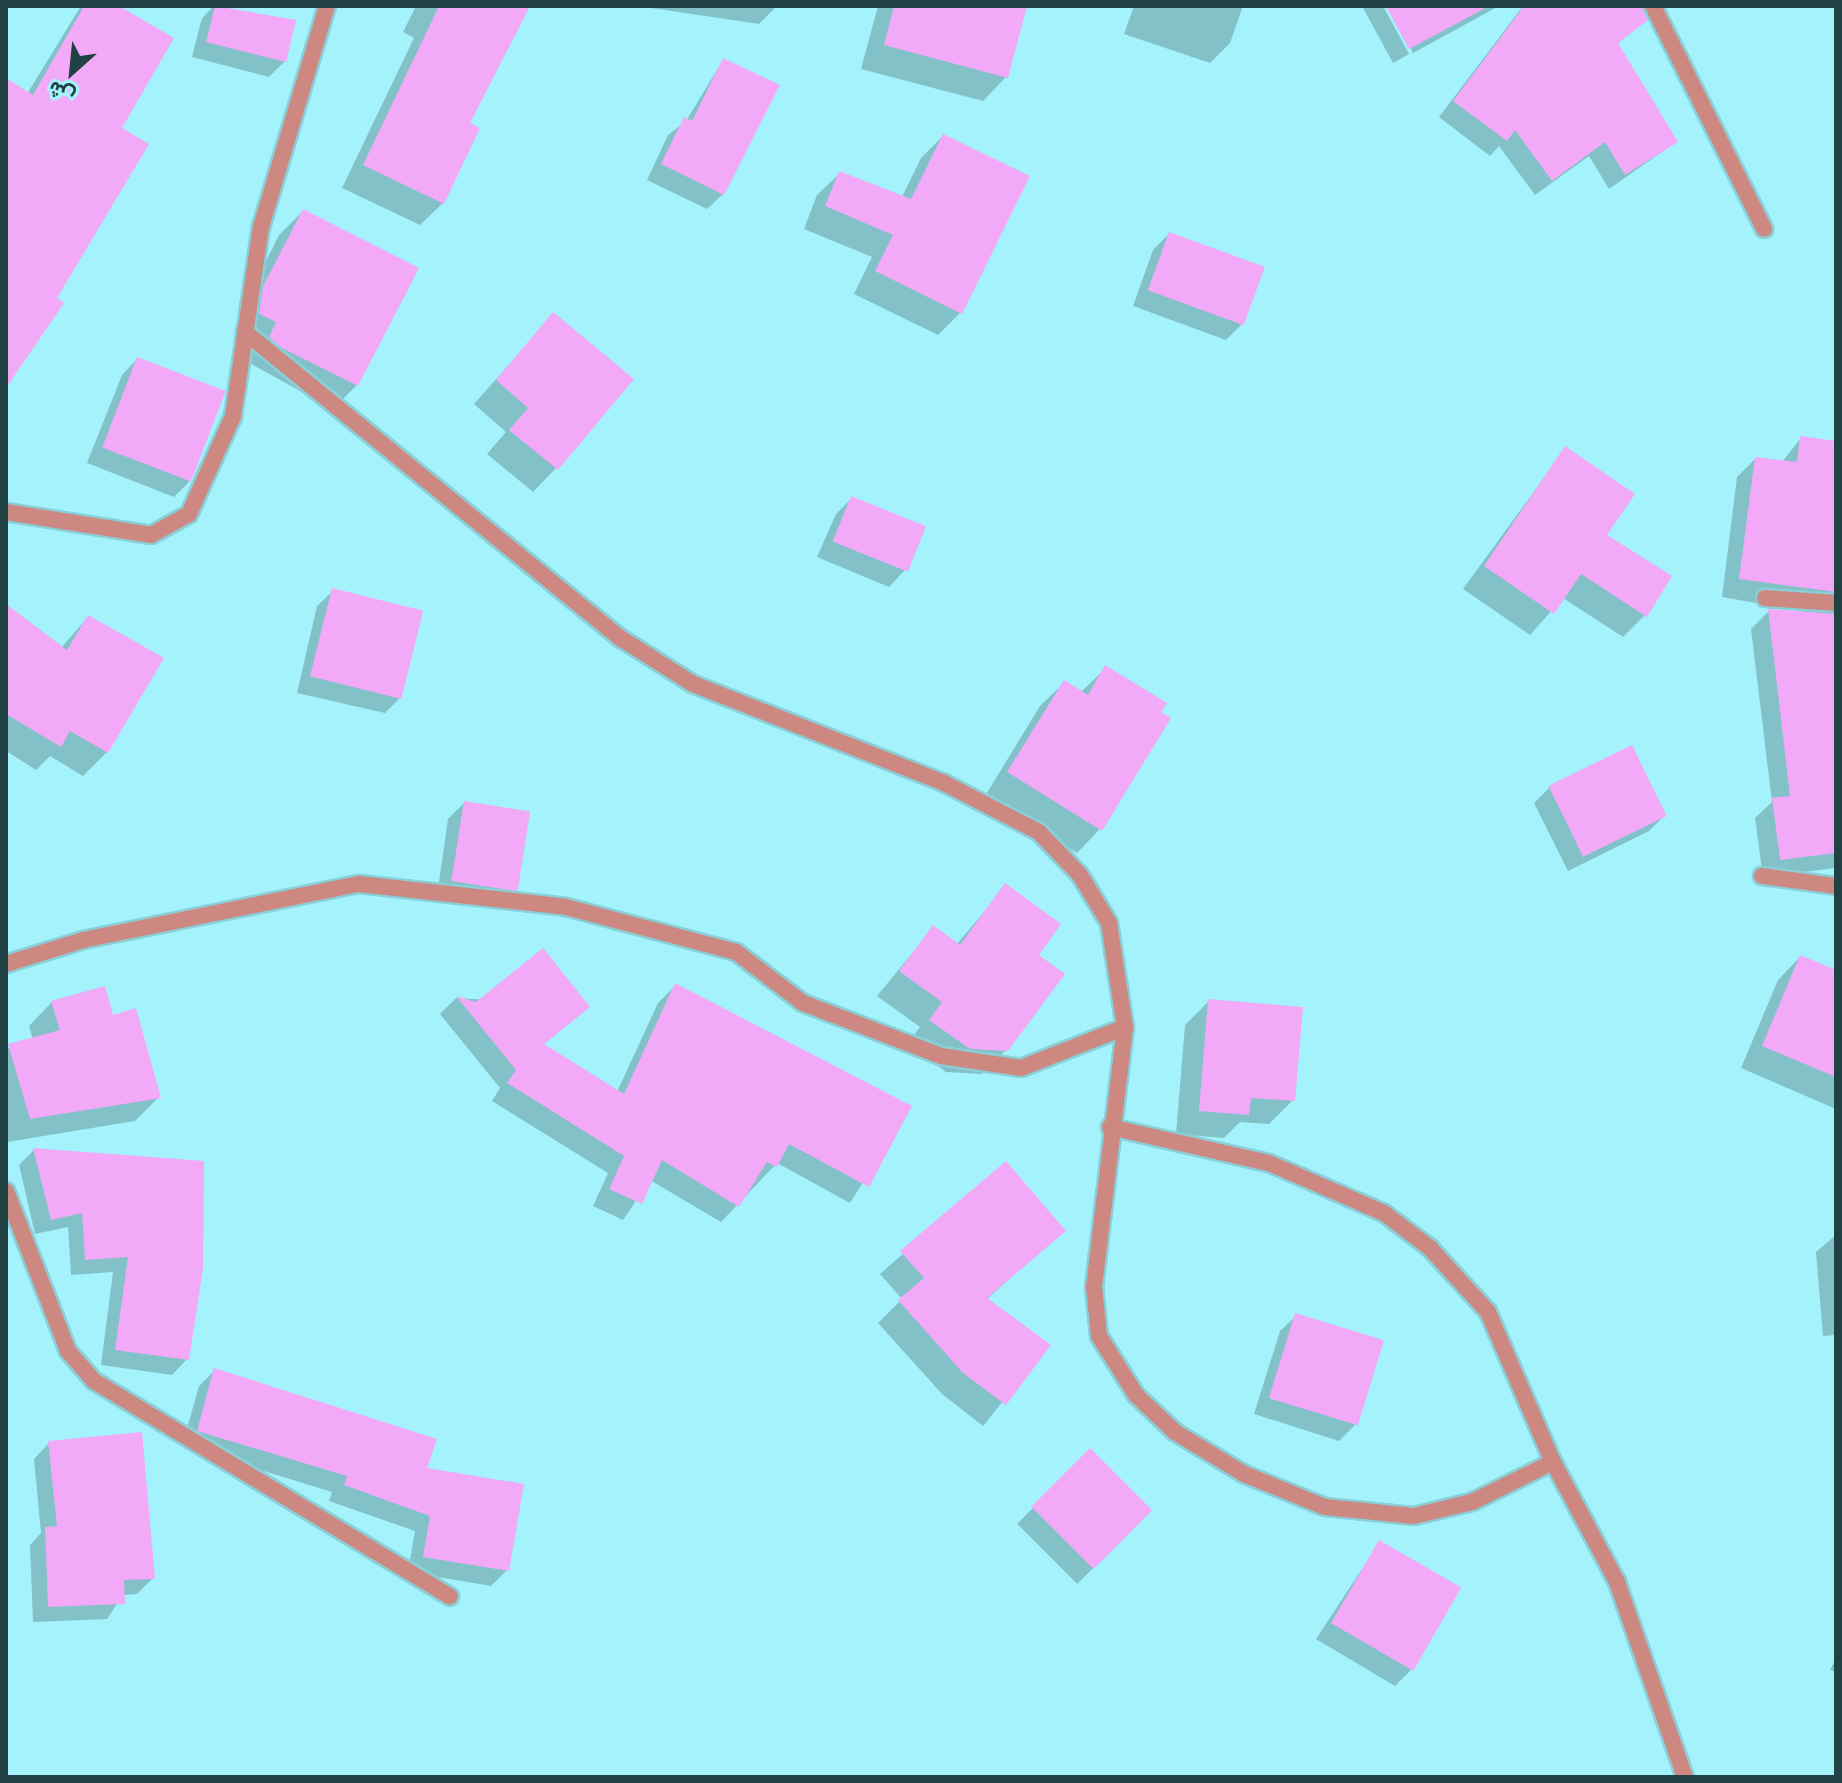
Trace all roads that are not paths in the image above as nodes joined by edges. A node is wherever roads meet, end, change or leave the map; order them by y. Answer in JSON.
{"nodes":[{"id":1,"x":327,"y":6,"type":"edge"},
{"id":2,"x":1653,"y":6,"type":"edge"},
{"id":3,"x":1764,"y":229,"type":"dead end"},
{"id":4,"x":245,"y":332,"type":"junction"},
{"id":5,"x":6,"y":512,"type":"edge"},
{"id":6,"x":1765,"y":598,"type":"dead end"},
{"id":7,"x":1836,"y":603,"type":"edge"},
{"id":8,"x":1762,"y":876,"type":"dead end"},
{"id":9,"x":1836,"y":886,"type":"edge"},
{"id":10,"x":6,"y":964,"type":"edge"},
{"id":11,"x":1125,"y":1027,"type":"junction"},
{"id":12,"x":1110,"y":1127,"type":"junction"},
{"id":13,"x":6,"y":1191,"type":"edge"},
{"id":14,"x":1553,"y":1462,"type":"junction"},
{"id":15,"x":450,"y":1597,"type":"dead end"},
{"id":16,"x":1685,"y":1777,"type":"edge"}],
"edges":[{"from":1,"to":4,"type":"street"},
{"from":2,"to":3,"type":"street"},
{"from":4,"to":5,"type":"street"},
{"from":4,"to":11,"type":"street"},
{"from":6,"to":7,"type":"street"},
{"from":8,"to":9,"type":"street"},
{"from":10,"to":11,"type":"street"},
{"from":11,"to":12,"type":"street"},
{"from":12,"to":14,"type":"street"},
{"from":12,"to":14,"type":"street"},
{"from":13,"to":15,"type":"street"},
{"from":14,"to":16,"type":"street"}]}
